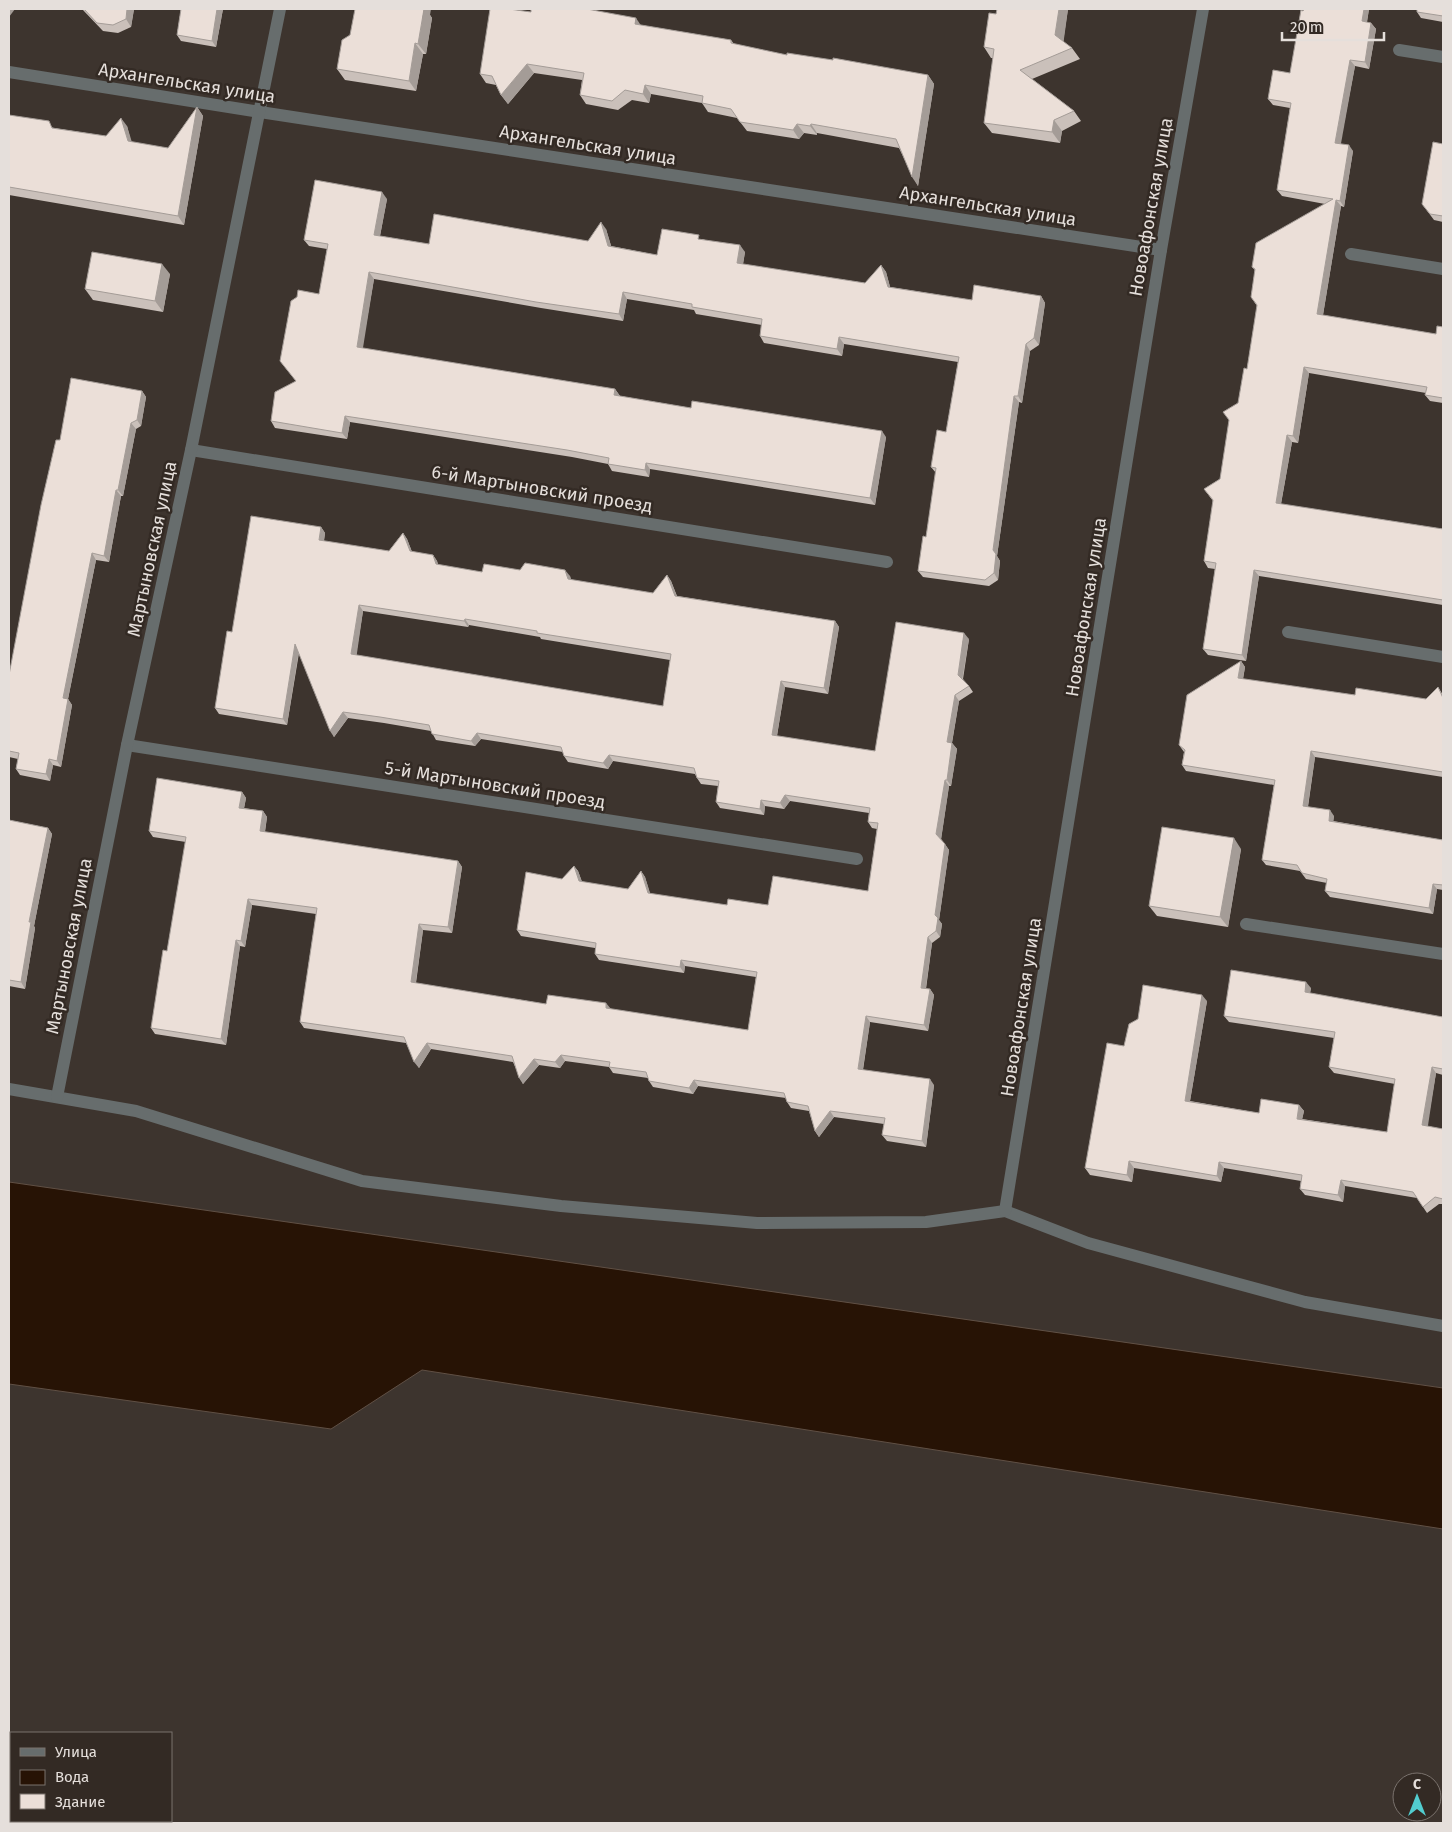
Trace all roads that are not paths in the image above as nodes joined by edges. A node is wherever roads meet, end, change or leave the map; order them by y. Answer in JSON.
{"nodes":[{"id":1,"x":280,"y":9,"type":"edge"},
{"id":2,"x":1203,"y":9,"type":"edge"},
{"id":3,"x":1399,"y":50,"type":"dead end"},
{"id":4,"x":1443,"y":57,"type":"edge"},
{"id":5,"x":9,"y":72,"type":"edge"},
{"id":6,"x":260,"y":112,"type":"junction"},
{"id":7,"x":1161,"y":250,"type":"junction"},
{"id":8,"x":1351,"y":254,"type":"dead end"},
{"id":9,"x":1443,"y":269,"type":"edge"},
{"id":10,"x":191,"y":450,"type":"junction"},
{"id":11,"x":887,"y":562,"type":"dead end"},
{"id":12,"x":1288,"y":632,"type":"dead end"},
{"id":13,"x":1443,"y":657,"type":"edge"},
{"id":14,"x":128,"y":745,"type":"junction"},
{"id":15,"x":857,"y":859,"type":"dead end"},
{"id":16,"x":1246,"y":924,"type":"dead end"},
{"id":17,"x":1443,"y":954,"type":"edge"},
{"id":18,"x":9,"y":1089,"type":"edge"},
{"id":19,"x":57,"y":1096,"type":"junction"},
{"id":20,"x":1005,"y":1211,"type":"junction"},
{"id":21,"x":1443,"y":1326,"type":"edge"}],
"edges":[{"from":1,"to":6,"type":"street","name":"Мартыновская улица"},
{"from":2,"to":7,"type":"street","name":"Новоафонская улица"},
{"from":3,"to":4,"type":"street"},
{"from":5,"to":6,"type":"street","name":"Архангельская улица"},
{"from":6,"to":7,"type":"street","name":"Архангельская улица"},
{"from":6,"to":10,"type":"street","name":"Мартыновская улица"},
{"from":7,"to":20,"type":"street","name":"Новоафонская улица"},
{"from":8,"to":9,"type":"street"},
{"from":10,"to":11,"type":"street","name":"6-й Мартыновский проезд"},
{"from":10,"to":14,"type":"street","name":"Мартыновская улица"},
{"from":12,"to":13,"type":"street"},
{"from":14,"to":15,"type":"street","name":"5-й Мартыновский проезд"},
{"from":14,"to":19,"type":"street","name":"Мартыновская улица"},
{"from":16,"to":17,"type":"street"},
{"from":18,"to":19,"type":"street"},
{"from":19,"to":20,"type":"street"},
{"from":20,"to":21,"type":"street"}]}
